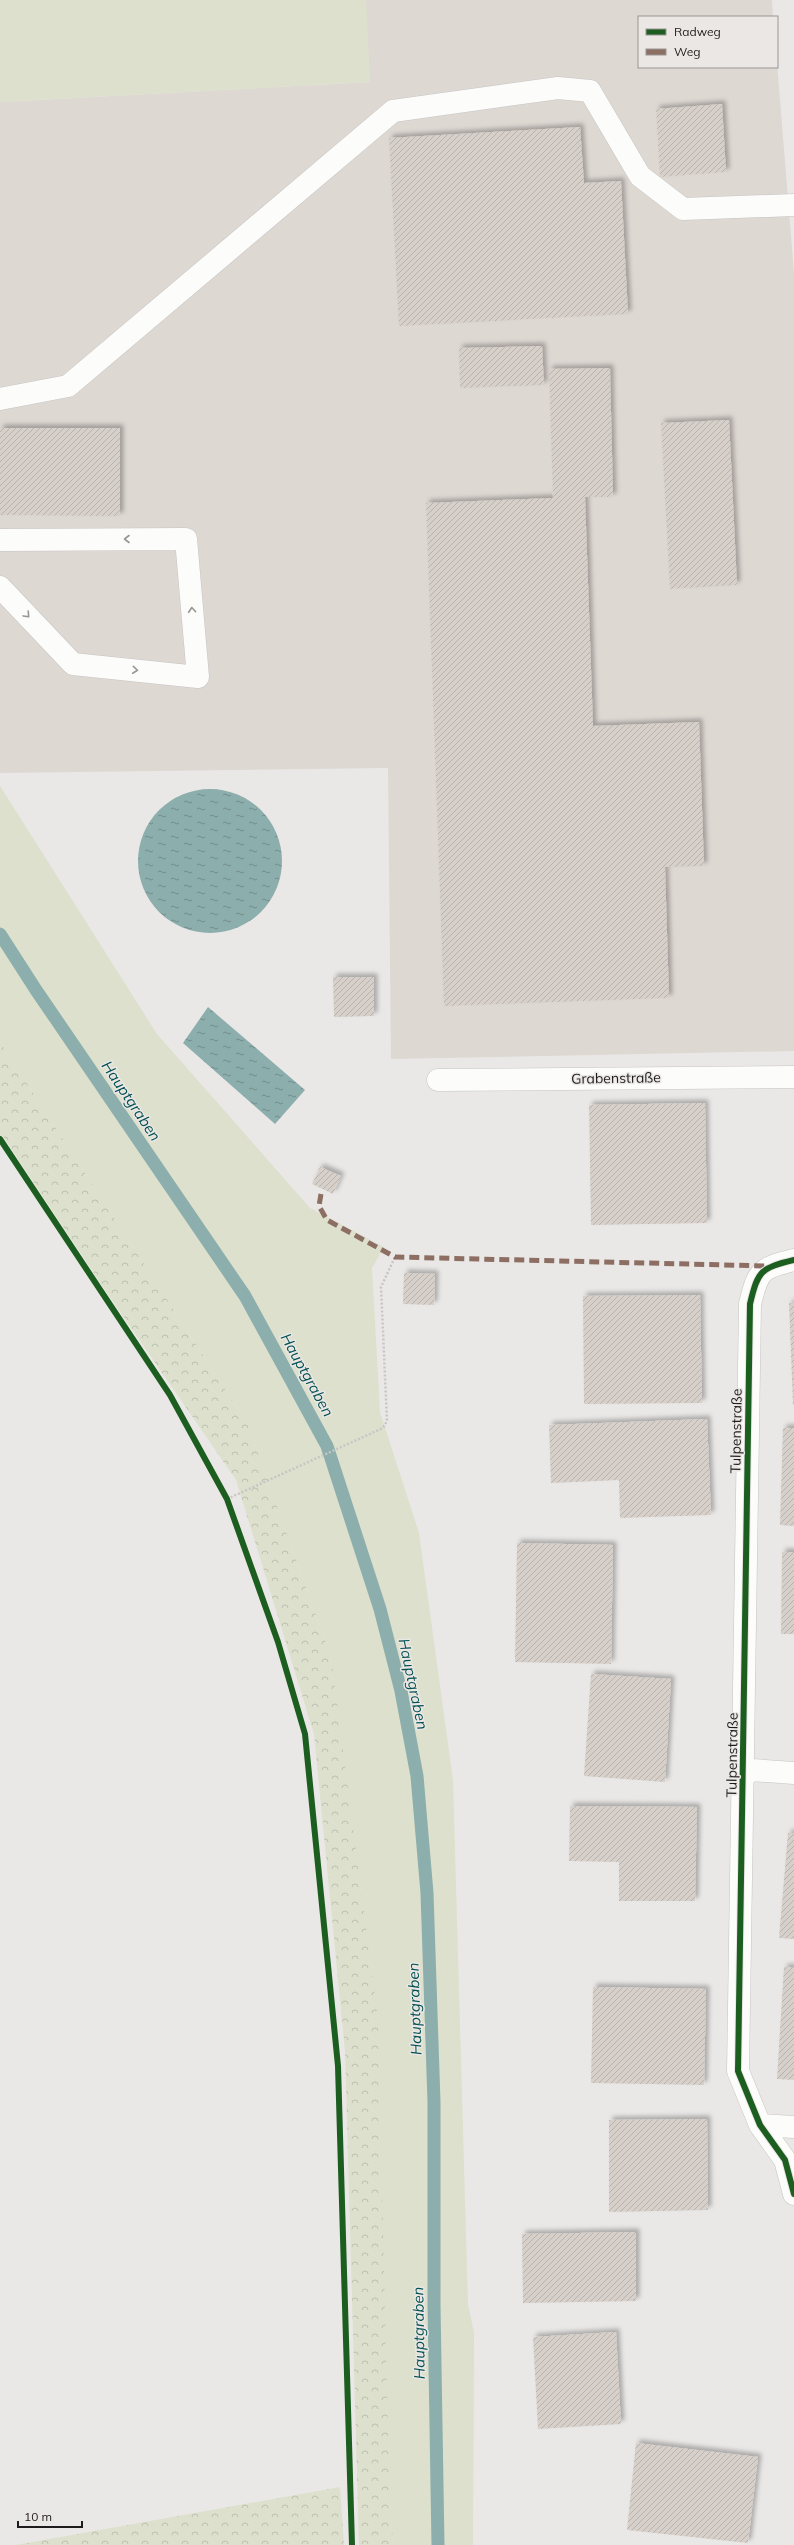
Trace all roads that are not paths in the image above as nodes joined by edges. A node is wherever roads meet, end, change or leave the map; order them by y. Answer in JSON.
{"nodes":[{"id":1,"x":794,"y":206,"type":"edge"},
{"id":2,"x":0,"y":399,"type":"edge"},
{"id":3,"x":0,"y":540,"type":"edge"},
{"id":4,"x":0,"y":587,"type":"edge"},
{"id":5,"x":794,"y":1076,"type":"edge"},
{"id":6,"x":438,"y":1080,"type":"dead end"},
{"id":7,"x":794,"y":1260,"type":"edge"},
{"id":8,"x":794,"y":1773,"type":"edge"},
{"id":9,"x":743,"y":1776,"type":"junction"},
{"id":10,"x":760,"y":2125,"type":"junction"},
{"id":11,"x":794,"y":2127,"type":"edge"},
{"id":12,"x":794,"y":2194,"type":"edge"}],
"edges":[{"from":1,"to":2,"type":"street"},
{"from":4,"to":3,"type":"street","one_way":true},
{"from":5,"to":6,"type":"street","name":"Grabenstraße"},
{"from":7,"to":9,"type":"street","name":"Tulpenstraße"},
{"from":8,"to":9,"type":"street"},
{"from":9,"to":10,"type":"street","name":"Tulpenstraße"},
{"from":10,"to":11,"type":"street"},
{"from":10,"to":12,"type":"street","name":"Tulpenstraße"}]}
